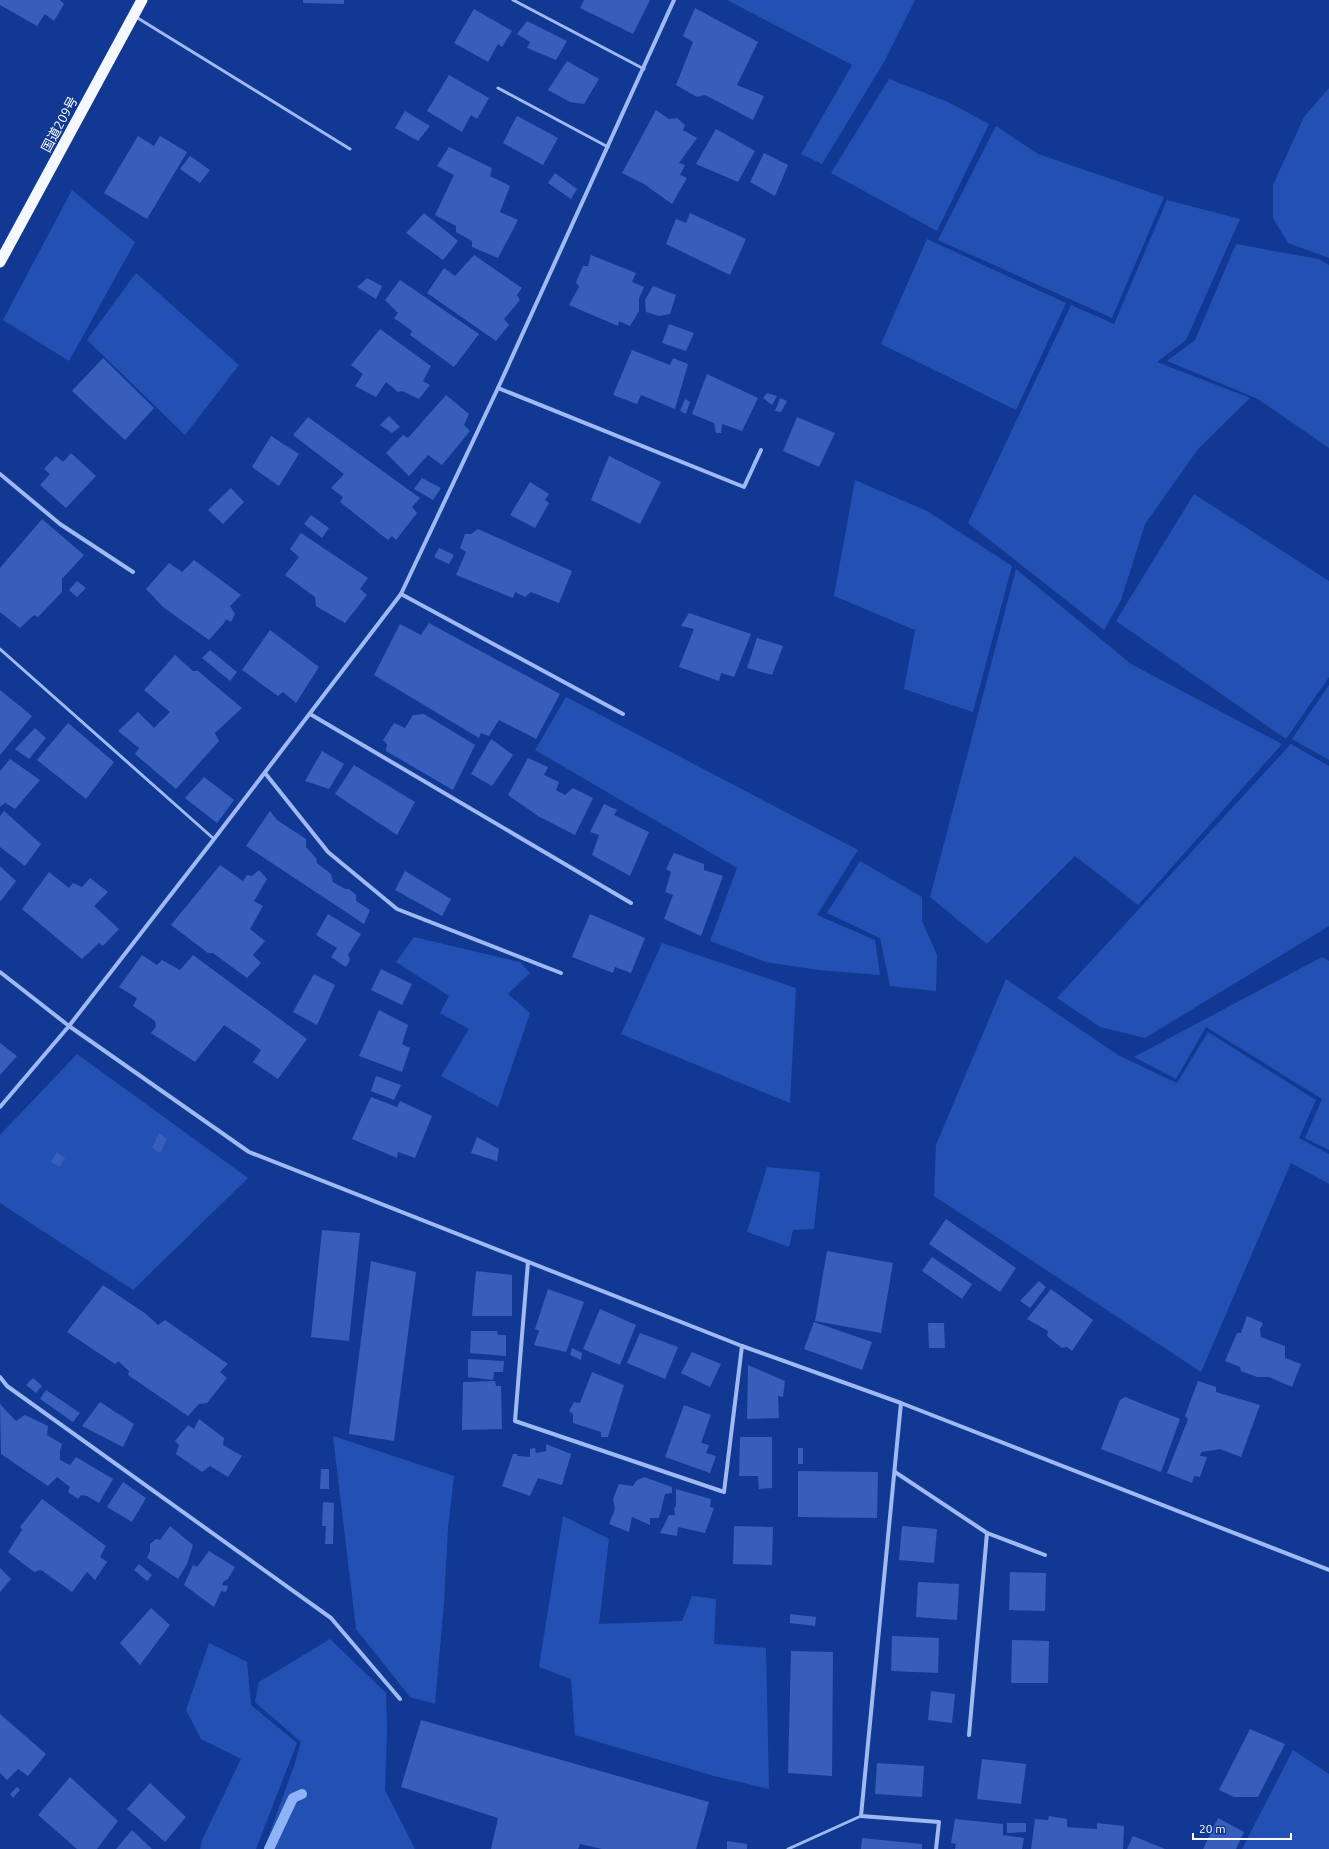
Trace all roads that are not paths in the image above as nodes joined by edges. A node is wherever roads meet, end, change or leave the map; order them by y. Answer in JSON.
{"nodes":[{"id":1,"x":142,"y":0,"type":"edge"},
{"id":2,"x":512,"y":0,"type":"edge"},
{"id":3,"x":674,"y":0,"type":"edge"},
{"id":4,"x":134,"y":16,"type":"junction"},
{"id":5,"x":644,"y":69,"type":"junction"},
{"id":6,"x":498,"y":88,"type":"dead end"},
{"id":7,"x":608,"y":147,"type":"junction"},
{"id":8,"x":350,"y":150,"type":"dead end"},
{"id":9,"x":0,"y":262,"type":"edge"},
{"id":10,"x":498,"y":388,"type":"junction"},
{"id":11,"x":761,"y":450,"type":"dead end"},
{"id":12,"x":0,"y":474,"type":"edge"},
{"id":13,"x":133,"y":572,"type":"dead end"},
{"id":14,"x":401,"y":594,"type":"junction"},
{"id":15,"x":0,"y":649,"type":"edge"},
{"id":16,"x":310,"y":714,"type":"junction"},
{"id":17,"x":623,"y":714,"type":"dead end"},
{"id":18,"x":265,"y":772,"type":"junction"},
{"id":19,"x":214,"y":839,"type":"junction"},
{"id":20,"x":631,"y":903,"type":"dead end"},
{"id":21,"x":0,"y":972,"type":"edge"},
{"id":22,"x":561,"y":973,"type":"dead end"},
{"id":23,"x":69,"y":1026,"type":"junction"},
{"id":24,"x":0,"y":1107,"type":"edge"},
{"id":25,"x":528,"y":1262,"type":"junction"},
{"id":26,"x":742,"y":1346,"type":"junction"},
{"id":27,"x":0,"y":1377,"type":"edge"},
{"id":28,"x":901,"y":1403,"type":"junction"},
{"id":29,"x":895,"y":1472,"type":"junction"},
{"id":30,"x":987,"y":1533,"type":"junction"},
{"id":31,"x":1046,"y":1555,"type":"dead end"},
{"id":32,"x":1329,"y":1570,"type":"edge"},
{"id":33,"x":400,"y":1699,"type":"dead end"},
{"id":34,"x":969,"y":1734,"type":"dead end"},
{"id":35,"x":861,"y":1816,"type":"junction"},
{"id":36,"x":788,"y":1849,"type":"edge"},
{"id":37,"x":936,"y":1849,"type":"edge"}],
"edges":[{"from":1,"to":4,"type":"highway","name":"国道209号"},
{"from":2,"to":5,"type":"lane"},
{"from":3,"to":5,"type":"street"},
{"from":4,"to":8,"type":"lane"},
{"from":4,"to":9,"type":"highway","name":"国道209号"},
{"from":5,"to":7,"type":"street"},
{"from":6,"to":7,"type":"lane"},
{"from":7,"to":10,"type":"street"},
{"from":10,"to":11,"type":"street"},
{"from":10,"to":14,"type":"street"},
{"from":12,"to":13,"type":"street"},
{"from":14,"to":16,"type":"street"},
{"from":14,"to":17,"type":"street"},
{"from":15,"to":19,"type":"lane"},
{"from":16,"to":18,"type":"street"},
{"from":16,"to":20,"type":"street"},
{"from":18,"to":19,"type":"street"},
{"from":18,"to":22,"type":"street"},
{"from":19,"to":23,"type":"street"},
{"from":21,"to":23,"type":"street"},
{"from":23,"to":24,"type":"street"},
{"from":23,"to":25,"type":"street"},
{"from":25,"to":26,"type":"street"},
{"from":25,"to":26,"type":"street"},
{"from":26,"to":28,"type":"street"},
{"from":27,"to":33,"type":"street"},
{"from":28,"to":29,"type":"street"},
{"from":28,"to":32,"type":"street"},
{"from":29,"to":30,"type":"street"},
{"from":29,"to":35,"type":"street"},
{"from":30,"to":31,"type":"street"},
{"from":30,"to":34,"type":"street"},
{"from":35,"to":36,"type":"lane"},
{"from":35,"to":37,"type":"street"}]}
